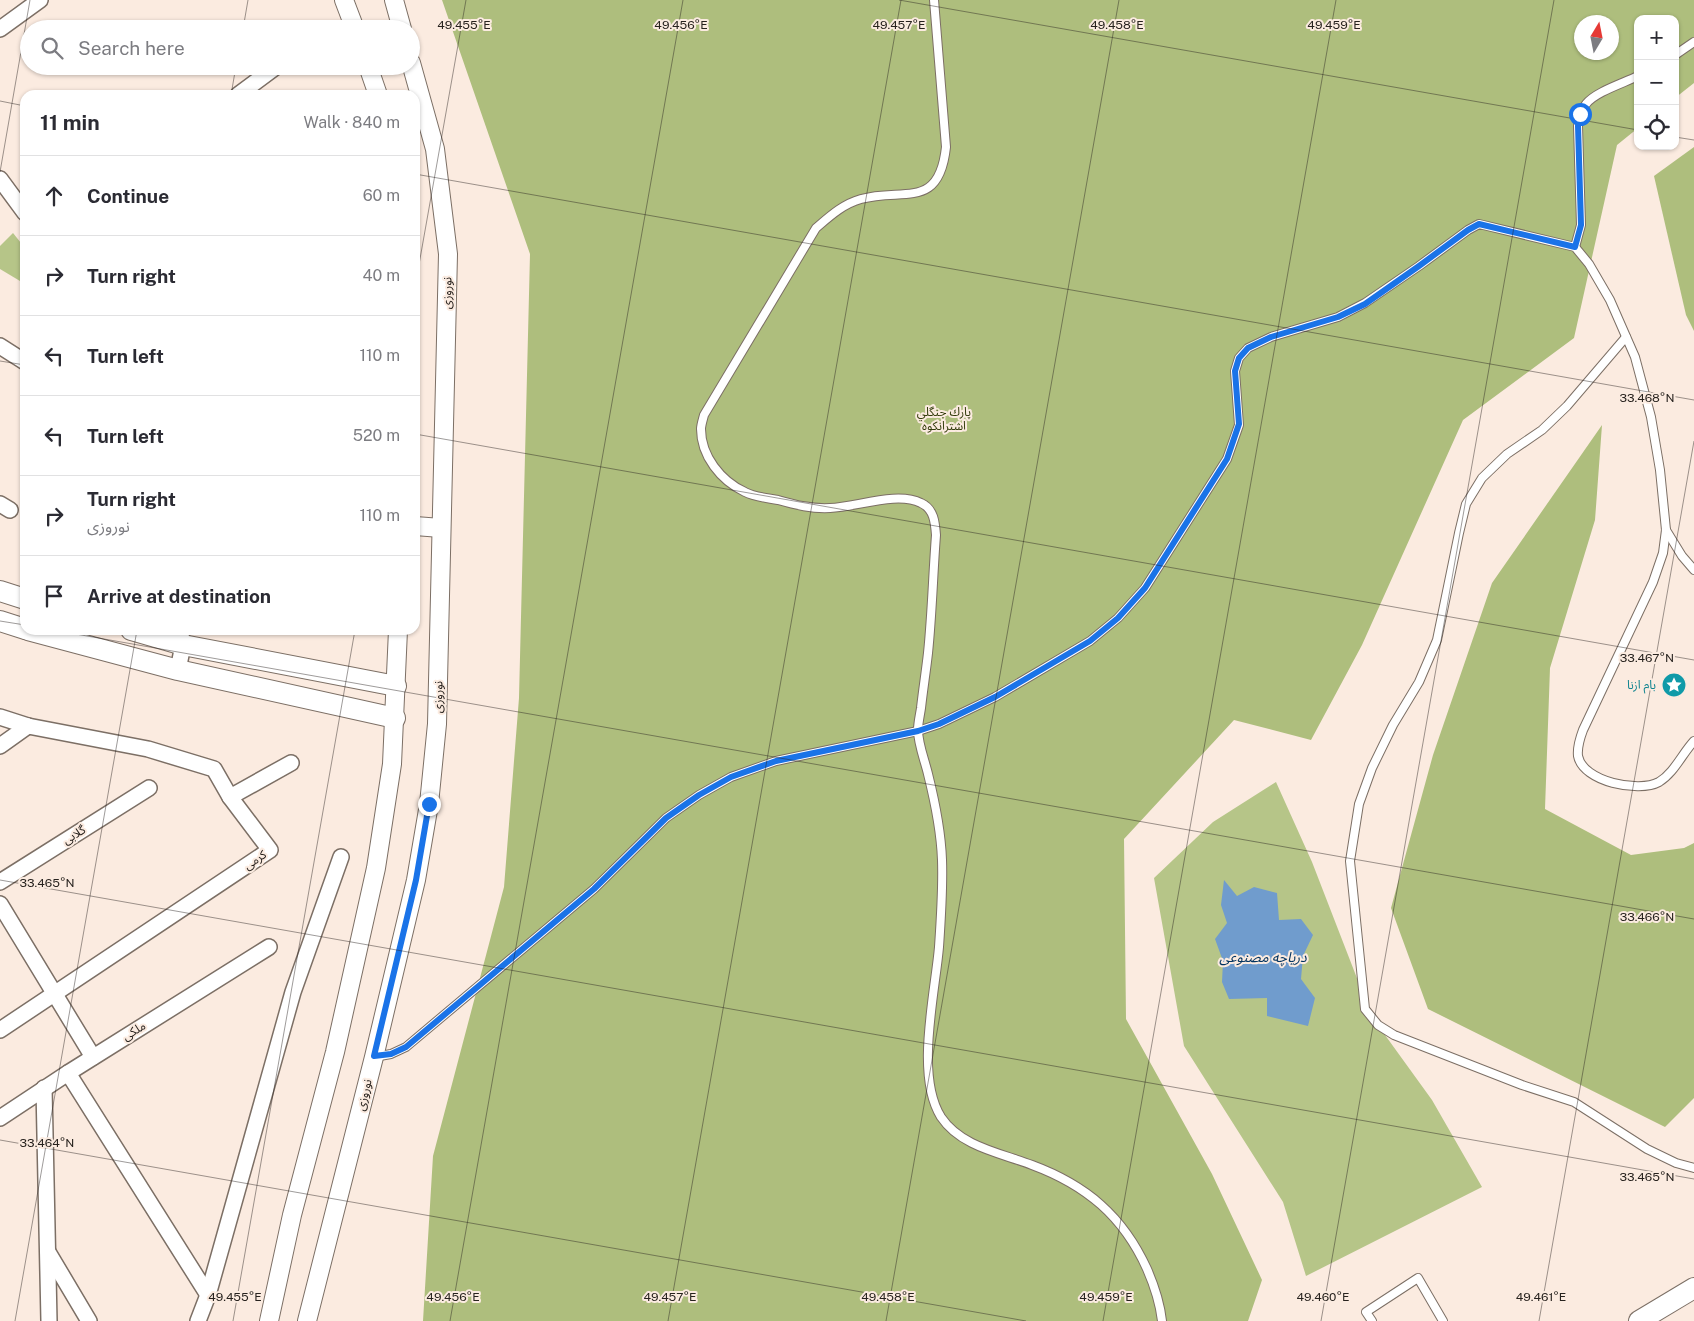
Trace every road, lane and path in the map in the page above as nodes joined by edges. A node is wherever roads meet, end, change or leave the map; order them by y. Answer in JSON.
{"nodes":[{"id":1,"x":40,"y":0,"type":"edge"},
{"id":2,"x":344,"y":0,"type":"edge"},
{"id":3,"x":394,"y":0,"type":"edge"},
{"id":4,"x":934,"y":0,"type":"edge"},
{"id":5,"x":352,"y":20,"type":"edge"},
{"id":6,"x":400,"y":20,"type":"edge"},
{"id":7,"x":0,"y":29,"type":"edge"},
{"id":8,"x":1694,"y":42,"type":"edge"},
{"id":9,"x":1679,"y":53,"type":"edge"},
{"id":10,"x":265,"y":75,"type":"edge"},
{"id":11,"x":371,"y":75,"type":"edge"},
{"id":12,"x":414,"y":75,"type":"edge"},
{"id":13,"x":1634,"y":78,"type":"edge"},
{"id":14,"x":245,"y":90,"type":"edge"},
{"id":15,"x":376,"y":90,"type":"edge"},
{"id":16,"x":418,"y":90,"type":"edge"},
{"id":17,"x":420,"y":97,"type":"edge"},
{"id":18,"x":0,"y":179,"type":"edge"},
{"id":19,"x":20,"y":206,"type":"edge"},
{"id":20,"x":1575,"y":247,"type":"junction"},
{"id":21,"x":1626,"y":337,"type":"junction"},
{"id":22,"x":0,"y":346,"type":"edge"},
{"id":23,"x":20,"y":359,"type":"edge"},
{"id":24,"x":420,"y":526,"type":"edge"},
{"id":25,"x":441,"y":528,"type":"junction"},
{"id":26,"x":1666,"y":530,"type":"junction"},
{"id":27,"x":1694,"y":570,"type":"edge"},
{"id":28,"x":0,"y":591,"type":"edge"},
{"id":29,"x":20,"y":597,"type":"edge"},
{"id":30,"x":0,"y":621,"type":"edge"},
{"id":31,"x":20,"y":627,"type":"edge"},
{"id":32,"x":48,"y":635,"type":"edge"},
{"id":33,"x":167,"y":635,"type":"edge"},
{"id":34,"x":398,"y":635,"type":"edge"},
{"id":35,"x":181,"y":637,"type":"edge"},
{"id":36,"x":178,"y":670,"type":"junction"},
{"id":37,"x":396,"y":686,"type":"junction"},
{"id":38,"x":0,"y":717,"type":"edge"},
{"id":39,"x":395,"y":718,"type":"junction"},
{"id":40,"x":28,"y":726,"type":"junction"},
{"id":41,"x":918,"y":731,"type":"junction"},
{"id":42,"x":1694,"y":741,"type":"edge"},
{"id":43,"x":0,"y":746,"type":"edge"},
{"id":44,"x":291,"y":763,"type":"dead end"},
{"id":45,"x":149,"y":788,"type":"dead end"},
{"id":46,"x":230,"y":797,"type":"junction"},
{"id":47,"x":341,"y":857,"type":"dead end"},
{"id":48,"x":0,"y":882,"type":"edge"},
{"id":49,"x":0,"y":904,"type":"edge"},
{"id":50,"x":269,"y":947,"type":"dead end"},
{"id":51,"x":55,"y":994,"type":"junction"},
{"id":52,"x":0,"y":1030,"type":"edge"},
{"id":53,"x":374,"y":1056,"type":"junction"},
{"id":54,"x":93,"y":1057,"type":"junction"},
{"id":55,"x":68,"y":1072,"type":"junction"},
{"id":56,"x":44,"y":1088,"type":"junction"},
{"id":57,"x":0,"y":1118,"type":"edge"},
{"id":58,"x":1694,"y":1168,"type":"edge"},
{"id":59,"x":48,"y":1251,"type":"junction"},
{"id":60,"x":1694,"y":1288,"type":"edge"},
{"id":61,"x":208,"y":1295,"type":"junction"},
{"id":62,"x":49,"y":1321,"type":"edge"},
{"id":63,"x":89,"y":1321,"type":"edge"},
{"id":64,"x":198,"y":1321,"type":"edge"},
{"id":65,"x":269,"y":1321,"type":"edge"},
{"id":66,"x":307,"y":1321,"type":"edge"},
{"id":67,"x":1162,"y":1321,"type":"edge"},
{"id":68,"x":1372,"y":1321,"type":"edge"},
{"id":69,"x":1444,"y":1321,"type":"edge"},
{"id":70,"x":1639,"y":1321,"type":"edge"}],
"edges":[{"from":1,"to":7,"type":"street"},
{"from":2,"to":5,"type":"street"},
{"from":3,"to":6,"type":"street"},
{"from":4,"to":41,"type":"lane"},
{"from":8,"to":9,"type":"lane"},
{"from":10,"to":14,"type":"street"},
{"from":11,"to":15,"type":"street"},
{"from":12,"to":16,"type":"street","name":"نوروزی"},
{"from":13,"to":20,"type":"lane"},
{"from":17,"to":25,"type":"street","name":"نوروزی"},
{"from":18,"to":19,"type":"street"},
{"from":20,"to":21,"type":"lane"},
{"from":20,"to":41,"type":"lane"},
{"from":21,"to":26,"type":"lane"},
{"from":21,"to":58,"type":"lane"},
{"from":22,"to":23,"type":"street"},
{"from":24,"to":25,"type":"street"},
{"from":25,"to":53,"type":"street","name":"نوروزی"},
{"from":26,"to":27,"type":"lane"},
{"from":26,"to":42,"type":"lane"},
{"from":28,"to":29,"type":"main road"},
{"from":30,"to":31,"type":"main road"},
{"from":32,"to":36,"type":"main road"},
{"from":33,"to":35,"type":"main road"},
{"from":34,"to":37,"type":"street"},
{"from":35,"to":36,"type":"street"},
{"from":35,"to":37,"type":"main road"},
{"from":36,"to":39,"type":"main road"},
{"from":37,"to":39,"type":"street"},
{"from":38,"to":40,"type":"street","name":"کرمی"},
{"from":39,"to":65,"type":"street"},
{"from":40,"to":43,"type":"street"},
{"from":40,"to":46,"type":"street","name":"کرمی"},
{"from":41,"to":53,"type":"lane"},
{"from":41,"to":67,"type":"lane"},
{"from":44,"to":46,"type":"street"},
{"from":45,"to":48,"type":"street","name":"گلابی"},
{"from":46,"to":51,"type":"street","name":"کرمی"},
{"from":47,"to":61,"type":"street"},
{"from":49,"to":51,"type":"street"},
{"from":50,"to":54,"type":"street","name":"ملکی"},
{"from":51,"to":52,"type":"street","name":"کرمی"},
{"from":51,"to":54,"type":"street"},
{"from":53,"to":66,"type":"street","name":"نوروزی"},
{"from":54,"to":55,"type":"street","name":"ملکی"},
{"from":55,"to":56,"type":"street","name":"ملکی"},
{"from":55,"to":61,"type":"street"},
{"from":56,"to":57,"type":"street","name":"ملکی"},
{"from":56,"to":59,"type":"street"},
{"from":59,"to":62,"type":"street"},
{"from":59,"to":63,"type":"street"},
{"from":60,"to":70,"type":"main road"},
{"from":61,"to":64,"type":"street"},
{"from":68,"to":69,"type":"lane"}]}
